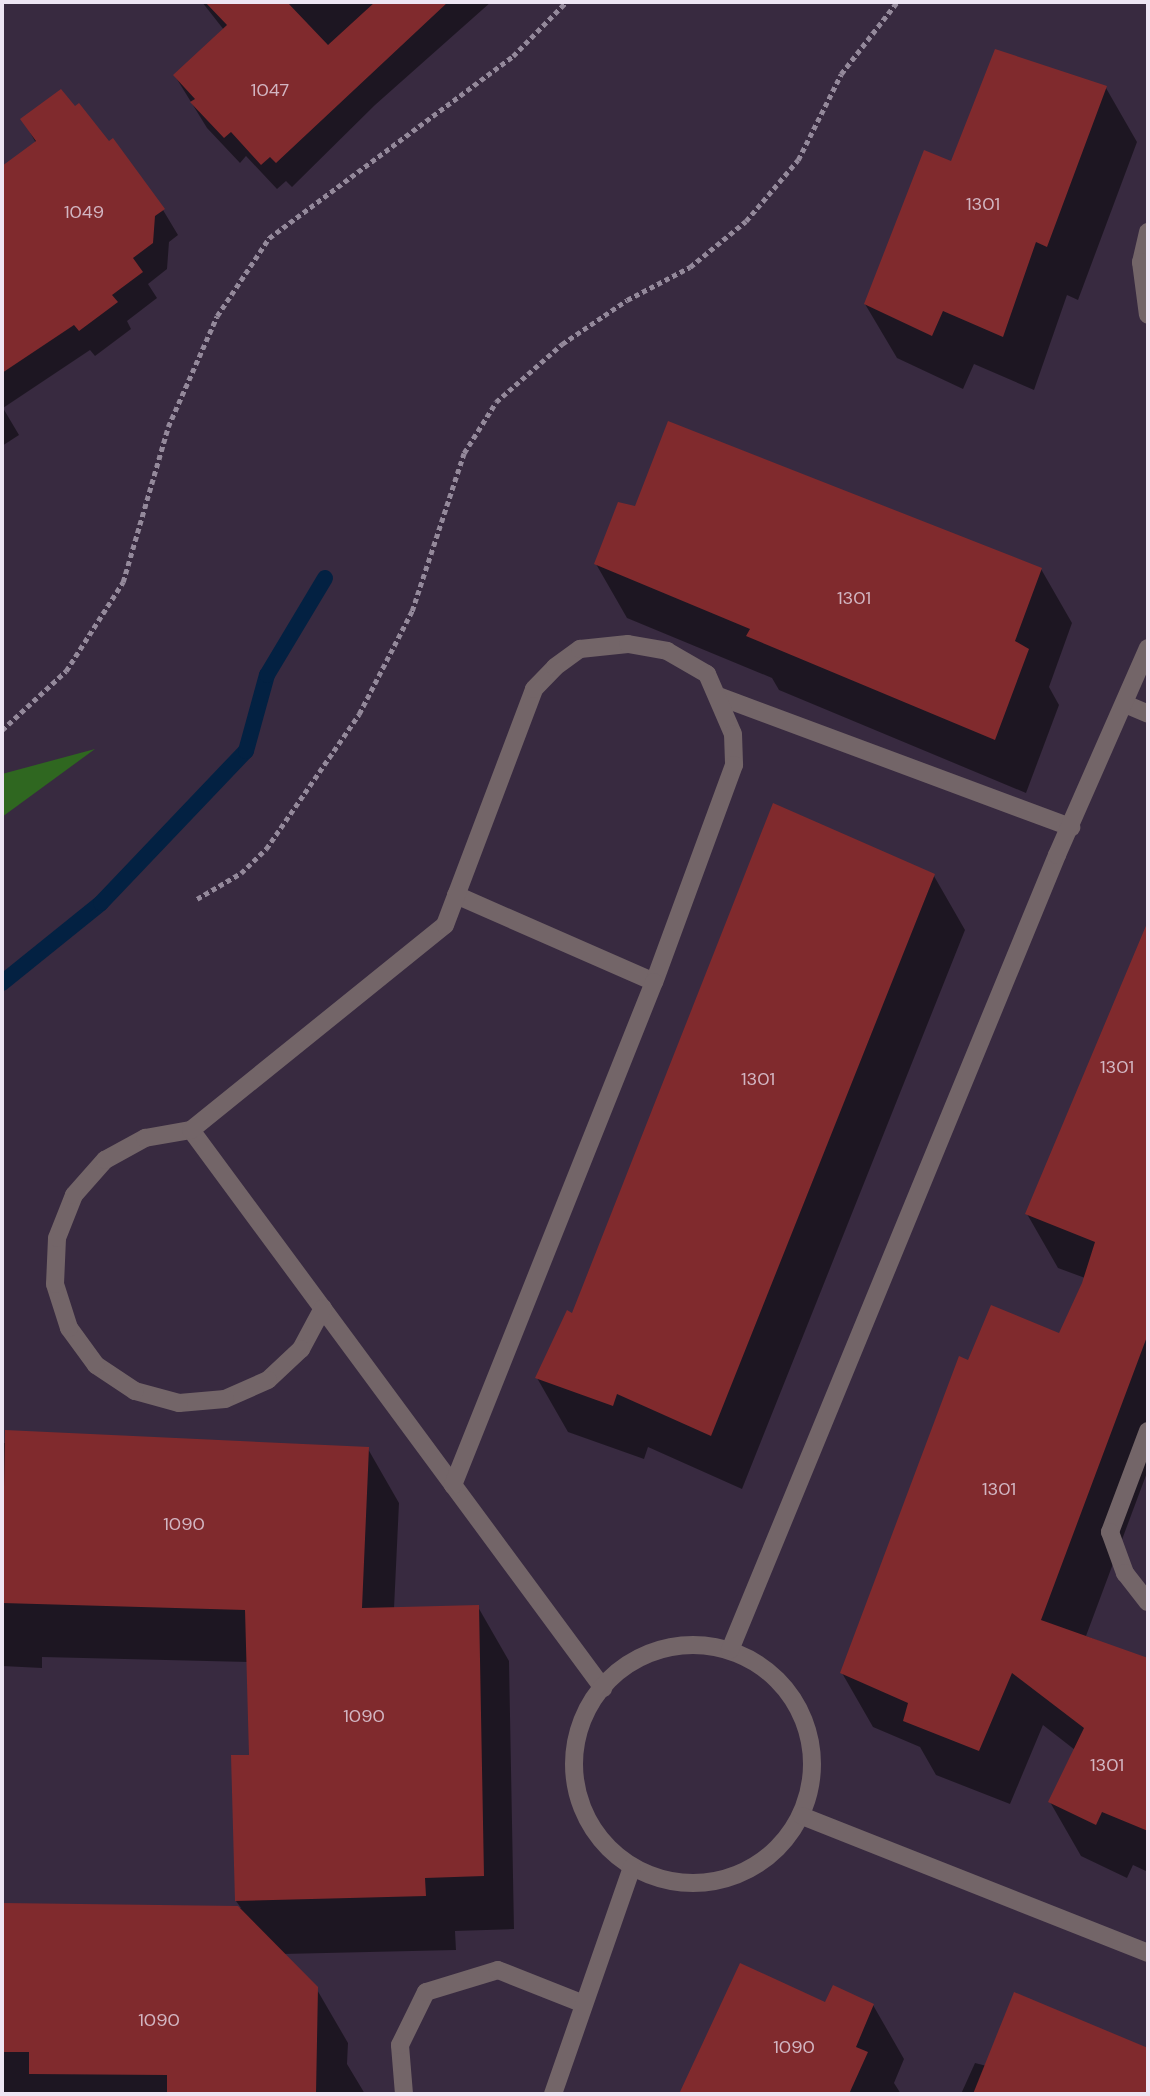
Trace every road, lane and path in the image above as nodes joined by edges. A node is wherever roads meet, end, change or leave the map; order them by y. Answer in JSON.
{"nodes":[{"id":1,"x":566,"y":2,"type":"edge"},
{"id":2,"x":897,"y":2,"type":"edge"},
{"id":3,"x":1148,"y":232,"type":"edge"},
{"id":4,"x":1148,"y":315,"type":"edge"},
{"id":5,"x":1148,"y":648,"type":"edge"},
{"id":6,"x":719,"y":696,"type":"junction"},
{"id":7,"x":1125,"y":704,"type":"junction"},
{"id":8,"x":1148,"y":714,"type":"edge"},
{"id":9,"x":2,"y":730,"type":"edge"},
{"id":10,"x":1071,"y":827,"type":"junction"},
{"id":11,"x":456,"y":895,"type":"junction"},
{"id":12,"x":197,"y":899,"type":"dead end"},
{"id":13,"x":654,"y":982,"type":"junction"},
{"id":14,"x":191,"y":1130,"type":"junction"},
{"id":15,"x":323,"y":1308,"type":"junction"},
{"id":16,"x":1148,"y":1431,"type":"edge"},
{"id":17,"x":453,"y":1485,"type":"junction"},
{"id":18,"x":1148,"y":1602,"type":"edge"},
{"id":19,"x":730,"y":1650,"type":"junction"},
{"id":20,"x":603,"y":1688,"type":"junction"},
{"id":21,"x":802,"y":1816,"type":"junction"},
{"id":22,"x":632,"y":1867,"type":"junction"},
{"id":23,"x":1148,"y":1953,"type":"edge"},
{"id":24,"x":584,"y":2004,"type":"junction"},
{"id":25,"x":404,"y":2094,"type":"edge"},
{"id":26,"x":553,"y":2094,"type":"edge"}],
"edges":[{"from":1,"to":9,"type":"path"},
{"from":2,"to":12,"type":"path"},
{"from":3,"to":4,"type":"lane"},
{"from":5,"to":7,"type":"lane"},
{"from":6,"to":10,"type":"lane"},
{"from":6,"to":11,"type":"lane"},
{"from":6,"to":13,"type":"lane"},
{"from":7,"to":8,"type":"lane"},
{"from":7,"to":10,"type":"lane"},
{"from":10,"to":19,"type":"lane"},
{"from":11,"to":13,"type":"lane"},
{"from":11,"to":14,"type":"lane"},
{"from":13,"to":17,"type":"lane"},
{"from":14,"to":15,"type":"lane"},
{"from":14,"to":15,"type":"lane"},
{"from":15,"to":17,"type":"lane"},
{"from":16,"to":18,"type":"lane"},
{"from":17,"to":20,"type":"lane"},
{"from":19,"to":20,"type":"lane"},
{"from":19,"to":21,"type":"lane"},
{"from":20,"to":22,"type":"lane"},
{"from":21,"to":22,"type":"lane"},
{"from":21,"to":23,"type":"lane"},
{"from":22,"to":24,"type":"lane"},
{"from":24,"to":25,"type":"lane"},
{"from":24,"to":26,"type":"lane"}]}
